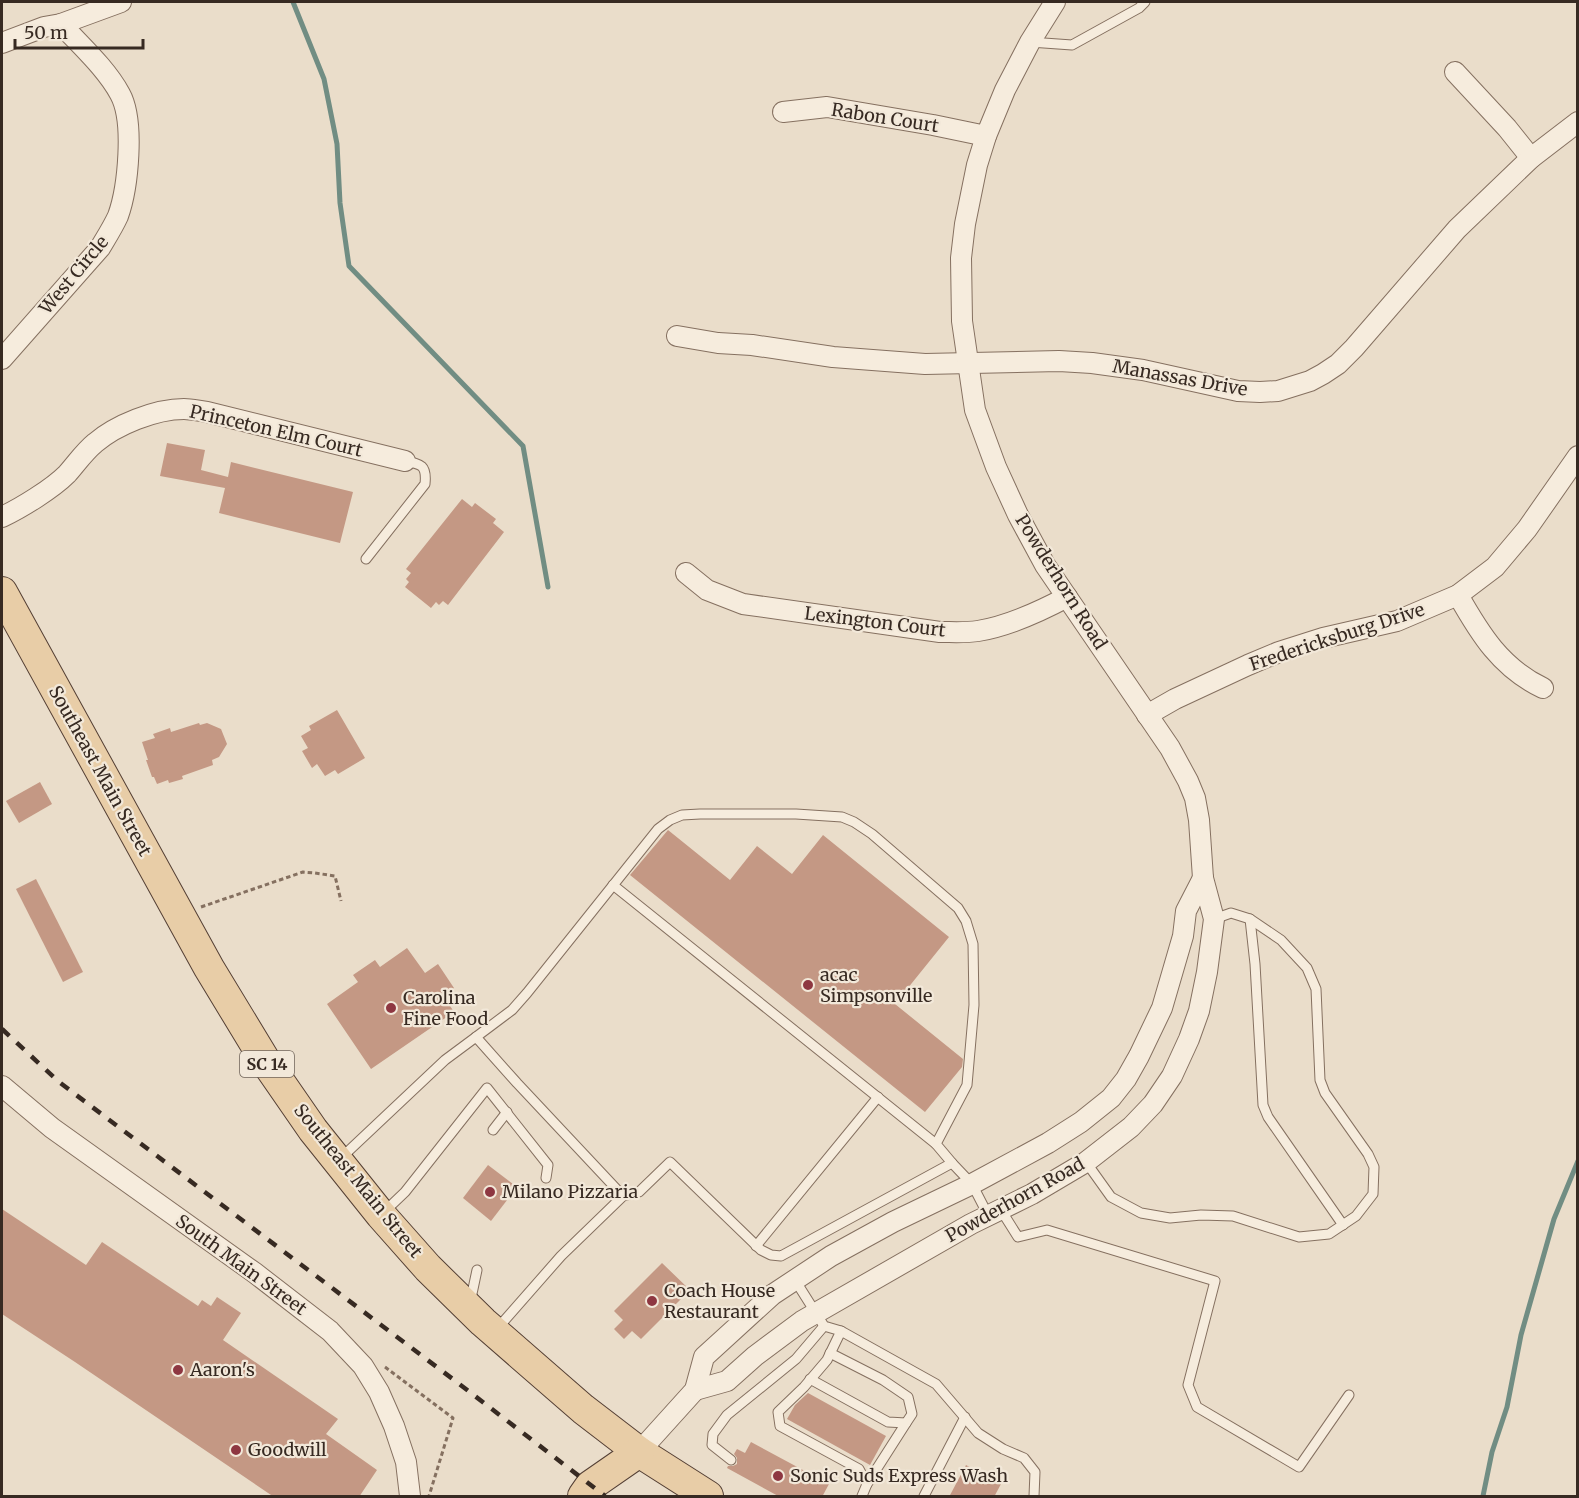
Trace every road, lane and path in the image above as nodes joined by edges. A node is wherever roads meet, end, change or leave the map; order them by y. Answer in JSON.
{"nodes":[{"id":1,"x":121,"y":2,"type":"edge"},
{"id":2,"x":1055,"y":2,"type":"edge"},
{"id":3,"x":1145,"y":2,"type":"edge"},
{"id":4,"x":61,"y":24,"type":"junction"},
{"id":5,"x":1030,"y":42,"type":"junction"},
{"id":6,"x":2,"y":43,"type":"edge"},
{"id":7,"x":1455,"y":72,"type":"dead end"},
{"id":8,"x":783,"y":112,"type":"dead end"},
{"id":9,"x":1578,"y":122,"type":"edge"},
{"id":10,"x":986,"y":136,"type":"junction"},
{"id":11,"x":1531,"y":158,"type":"junction"},
{"id":12,"x":677,"y":336,"type":"dead end"},
{"id":13,"x":2,"y":359,"type":"edge"},
{"id":14,"x":968,"y":363,"type":"junction"},
{"id":15,"x":1578,"y":456,"type":"edge"},
{"id":16,"x":405,"y":460,"type":"joint"},
{"id":17,"x":2,"y":517,"type":"edge"},
{"id":18,"x":366,"y":559,"type":"dead end"},
{"id":19,"x":686,"y":573,"type":"dead end"},
{"id":20,"x":2,"y":592,"type":"edge"},
{"id":21,"x":1458,"y":595,"type":"junction"},
{"id":22,"x":1067,"y":597,"type":"junction"},
{"id":23,"x":1543,"y":688,"type":"dead end"},
{"id":24,"x":1147,"y":715,"type":"junction"},
{"id":25,"x":1203,"y":878,"type":"junction"},
{"id":26,"x":613,"y":885,"type":"junction"},
{"id":27,"x":341,"y":901,"type":"dead end"},
{"id":28,"x":179,"y":914,"type":"junction"},
{"id":29,"x":1214,"y":919,"type":"junction"},
{"id":30,"x":1250,"y":919,"type":"junction"},
{"id":31,"x":476,"y":1037,"type":"junction"},
{"id":32,"x":2,"y":1086,"type":"edge"},
{"id":33,"x":878,"y":1097,"type":"junction"},
{"id":34,"x":507,"y":1112,"type":"junction"},
{"id":35,"x":493,"y":1130,"type":"dead end"},
{"id":36,"x":936,"y":1144,"type":"junction"},
{"id":37,"x":338,"y":1162,"type":"junction"},
{"id":38,"x":1086,"y":1162,"type":"junction"},
{"id":39,"x":952,"y":1163,"type":"junction"},
{"id":40,"x":546,"y":1178,"type":"dead end"},
{"id":41,"x":972,"y":1184,"type":"junction"},
{"id":42,"x":623,"y":1196,"type":"junction"},
{"id":43,"x":994,"y":1213,"type":"junction"},
{"id":44,"x":381,"y":1215,"type":"junction"},
{"id":45,"x":1343,"y":1225,"type":"junction"},
{"id":46,"x":756,"y":1246,"type":"junction"},
{"id":47,"x":477,"y":1270,"type":"dead end"},
{"id":48,"x":795,"y":1280,"type":"junction"},
{"id":49,"x":469,"y":1308,"type":"junction"},
{"id":50,"x":820,"y":1319,"type":"junction"},
{"id":51,"x":841,"y":1331,"type":"junction"},
{"id":52,"x":494,"y":1332,"type":"junction"},
{"id":53,"x":830,"y":1353,"type":"junction"},
{"id":54,"x":810,"y":1379,"type":"junction"},
{"id":55,"x":696,"y":1390,"type":"junction"},
{"id":56,"x":1349,"y":1395,"type":"dead end"},
{"id":57,"x":965,"y":1417,"type":"junction"},
{"id":58,"x":906,"y":1423,"type":"junction"},
{"id":59,"x":639,"y":1452,"type":"junction"},
{"id":60,"x":731,"y":1460,"type":"dead end"},
{"id":61,"x":867,"y":1484,"type":"junction"},
{"id":62,"x":410,"y":1497,"type":"edge"},
{"id":63,"x":583,"y":1497,"type":"edge"},
{"id":64,"x":615,"y":1497,"type":"edge"},
{"id":65,"x":708,"y":1497,"type":"edge"},
{"id":66,"x":862,"y":1497,"type":"edge"},
{"id":67,"x":924,"y":1497,"type":"edge"},
{"id":68,"x":1034,"y":1497,"type":"edge"}],
"edges":[{"from":1,"to":4,"type":"street"},
{"from":2,"to":5,"type":"street","name":"Powderhorn Road"},
{"from":3,"to":5,"type":"lane"},
{"from":4,"to":6,"type":"street"},
{"from":4,"to":13,"type":"street","name":"West Circle"},
{"from":5,"to":10,"type":"street","name":"Powderhorn Road"},
{"from":7,"to":11,"type":"street"},
{"from":8,"to":10,"type":"street","name":"Rabon Court"},
{"from":9,"to":11,"type":"street","name":"Manassas Drive"},
{"from":10,"to":14,"type":"street","name":"Powderhorn Road"},
{"from":11,"to":14,"type":"street","name":"Manassas Drive"},
{"from":12,"to":14,"type":"street","name":"Manassas Drive"},
{"from":14,"to":22,"type":"street","name":"Powderhorn Road"},
{"from":15,"to":21,"type":"street","name":"Fredericksburg Drive"},
{"from":16,"to":17,"type":"street","name":"Princeton Elm Court"},
{"from":16,"to":18,"type":"lane"},
{"from":19,"to":22,"type":"street","name":"Lexington Court"},
{"from":20,"to":28,"type":"main road","name":"Southeast Main Street","number":"SC 14"},
{"from":21,"to":23,"type":"street"},
{"from":21,"to":24,"type":"street","name":"Fredericksburg Drive"},
{"from":22,"to":24,"type":"street","name":"Powderhorn Road"},
{"from":24,"to":25,"type":"street","name":"Powderhorn Road"},
{"from":25,"to":29,"type":"street","name":"Powderhorn Road"},
{"from":25,"to":41,"type":"street","name":"Powderhorn Road"},
{"from":26,"to":31,"type":"lane"},
{"from":26,"to":33,"type":"lane"},
{"from":26,"to":36,"type":"lane"},
{"from":27,"to":28,"type":"path"},
{"from":28,"to":37,"type":"main road","name":"Southeast Main Street","number":"SC 14"},
{"from":29,"to":30,"type":"lane"},
{"from":29,"to":38,"type":"street","name":"Powderhorn Road"},
{"from":30,"to":45,"type":"lane"},
{"from":30,"to":45,"type":"lane"},
{"from":31,"to":37,"type":"lane"},
{"from":31,"to":42,"type":"lane"},
{"from":32,"to":62,"type":"street","name":"South Main Street"},
{"from":33,"to":36,"type":"lane"},
{"from":33,"to":46,"type":"lane"},
{"from":34,"to":35,"type":"lane"},
{"from":34,"to":40,"type":"lane"},
{"from":34,"to":44,"type":"lane"},
{"from":36,"to":39,"type":"lane"},
{"from":37,"to":44,"type":"main road","name":"Southeast Main Street","number":"SC 14"},
{"from":38,"to":43,"type":"street","name":"Powderhorn Road"},
{"from":38,"to":45,"type":"lane"},
{"from":39,"to":41,"type":"lane"},
{"from":39,"to":46,"type":"lane"},
{"from":41,"to":43,"type":"lane"},
{"from":41,"to":48,"type":"street","name":"Powderhorn Road"},
{"from":42,"to":46,"type":"lane"},
{"from":42,"to":52,"type":"lane"},
{"from":43,"to":50,"type":"street","name":"Powderhorn Road"},
{"from":43,"to":56,"type":"lane"},
{"from":44,"to":49,"type":"main road","name":"Southeast Main Street","number":"SC 14"},
{"from":47,"to":49,"type":"lane"},
{"from":48,"to":50,"type":"lane"},
{"from":48,"to":55,"type":"street","name":"Powderhorn Road"},
{"from":49,"to":52,"type":"main road","name":"Southeast Main Street","number":"SC 14"},
{"from":50,"to":51,"type":"lane"},
{"from":50,"to":55,"type":"street","name":"Powderhorn Road"},
{"from":50,"to":60,"type":"lane"},
{"from":51,"to":53,"type":"lane"},
{"from":51,"to":57,"type":"lane"},
{"from":52,"to":59,"type":"main road","name":"Southeast Main Street","number":"SC 14"},
{"from":53,"to":54,"type":"lane"},
{"from":53,"to":58,"type":"lane"},
{"from":54,"to":58,"type":"lane"},
{"from":54,"to":61,"type":"lane"},
{"from":55,"to":59,"type":"street","name":"Powderhorn Road"},
{"from":57,"to":67,"type":"lane"},
{"from":57,"to":68,"type":"lane"},
{"from":58,"to":61,"type":"lane"},
{"from":59,"to":63,"type":"main road"},
{"from":59,"to":64,"type":"main road"},
{"from":59,"to":65,"type":"main road","name":"Southeast Main Street","number":"SC 14"},
{"from":61,"to":66,"type":"lane"}]}
